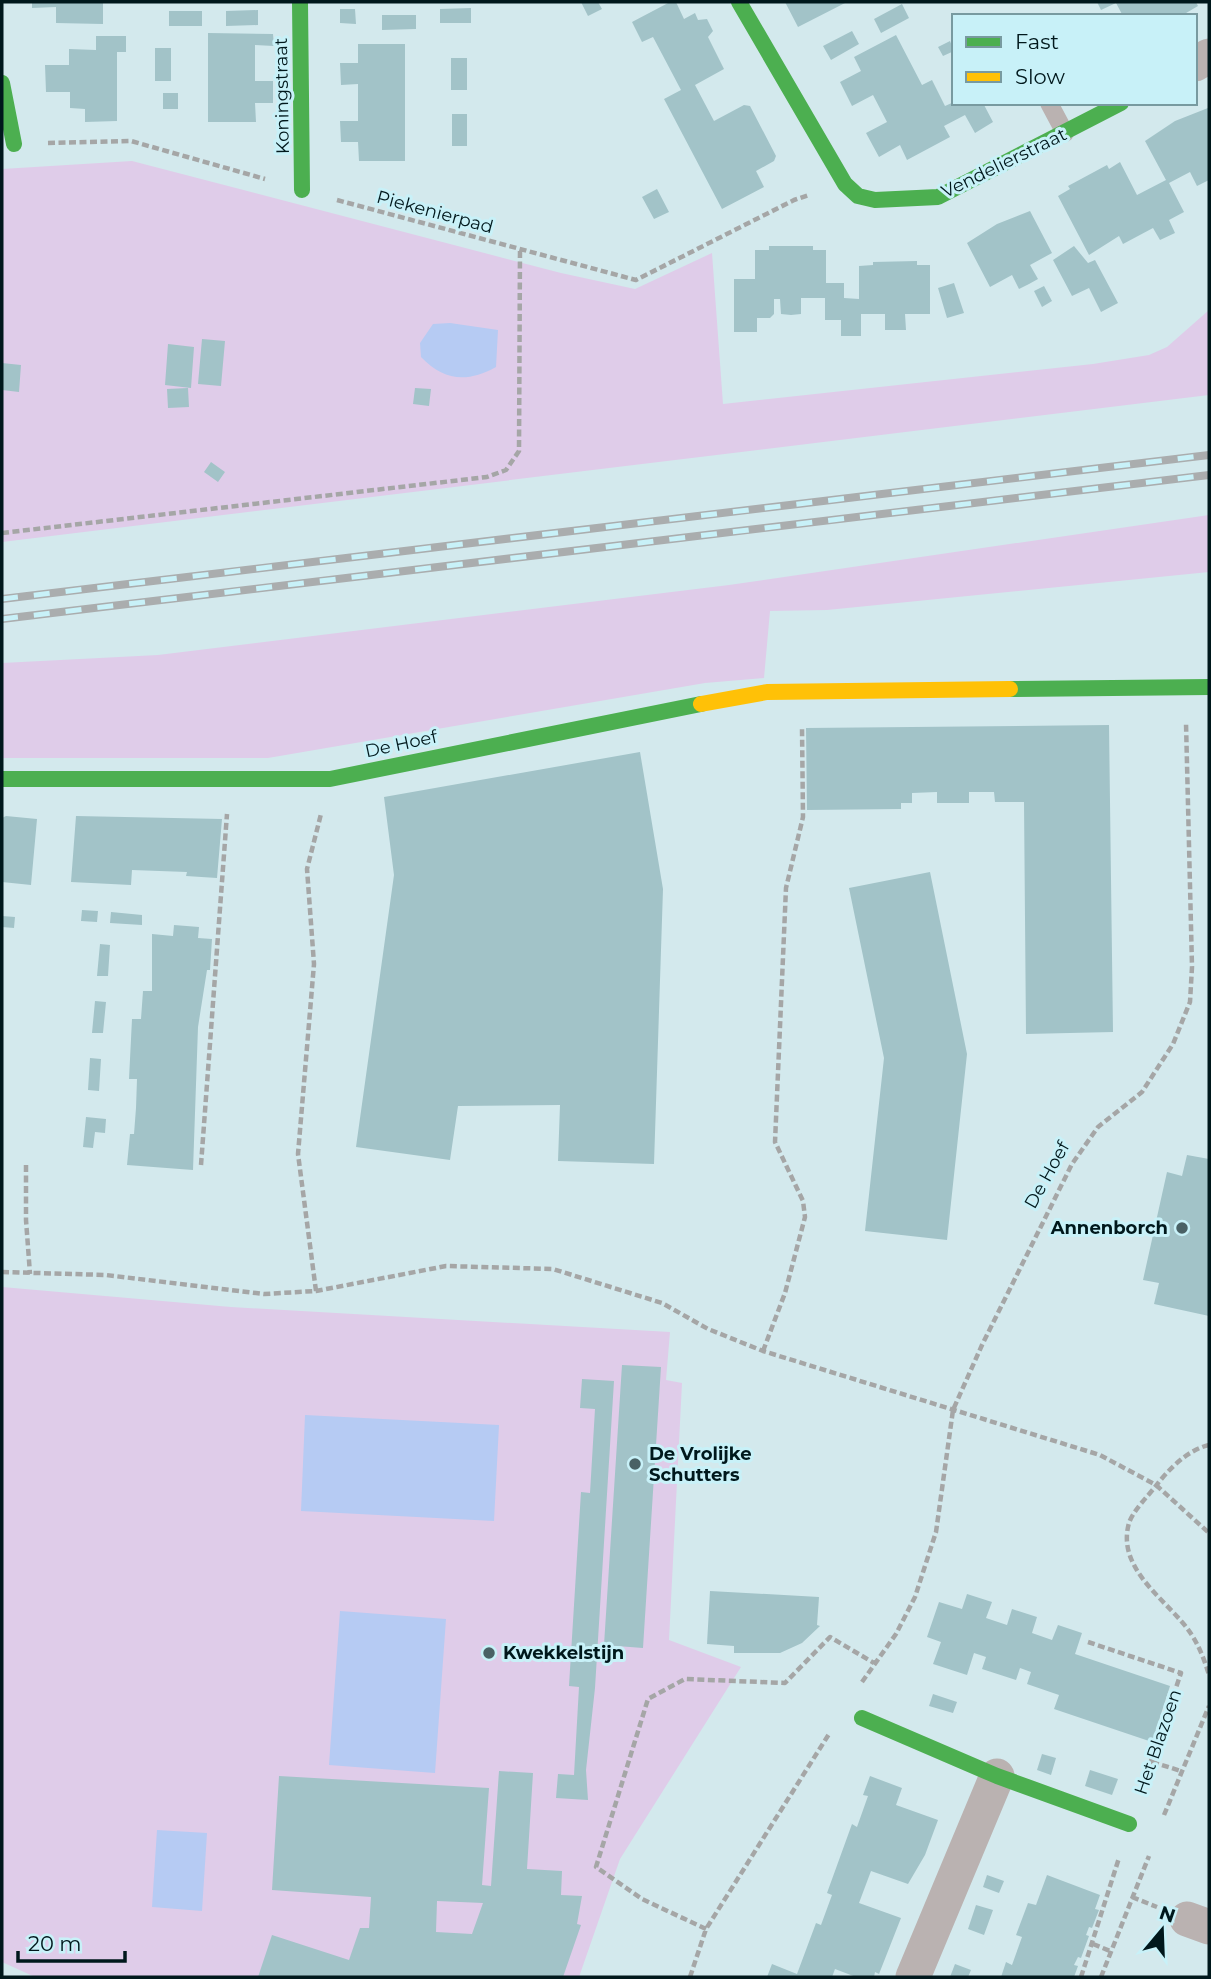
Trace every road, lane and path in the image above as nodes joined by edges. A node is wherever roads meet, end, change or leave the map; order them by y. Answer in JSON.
{"nodes":[{"id":1,"x":300,"y":2,"type":"edge"},
{"id":2,"x":739,"y":2,"type":"edge"},
{"id":3,"x":2,"y":83,"type":"edge"},
{"id":4,"x":1050,"y":105,"type":"edge"},
{"id":5,"x":1117,"y":105,"type":"edge"},
{"id":6,"x":1065,"y":133,"type":"junction"},
{"id":7,"x":14,"y":144,"type":"joint"},
{"id":8,"x":845,"y":184,"type":"junction"},
{"id":9,"x":302,"y":190,"type":"junction"},
{"id":10,"x":520,"y":249,"type":"junction"},
{"id":11,"x":2,"y":533,"type":"edge"},
{"id":12,"x":1185,"y":687,"type":"junction"},
{"id":13,"x":1209,"y":687,"type":"edge"},
{"id":14,"x":802,"y":692,"type":"junction"},
{"id":15,"x":2,"y":779,"type":"edge"},
{"id":16,"x":330,"y":779,"type":"junction"},
{"id":17,"x":229,"y":780,"type":"junction"},
{"id":18,"x":26,"y":1165,"type":"dead end"},
{"id":19,"x":201,"y":1165,"type":"dead end"},
{"id":20,"x":2,"y":1272,"type":"edge"},
{"id":21,"x":30,"y":1274,"type":"junction"},
{"id":22,"x":316,"y":1291,"type":"junction"},
{"id":23,"x":763,"y":1351,"type":"junction"},
{"id":24,"x":953,"y":1410,"type":"junction"},
{"id":25,"x":1209,"y":1445,"type":"edge"},
{"id":26,"x":1156,"y":1485,"type":"junction"},
{"id":27,"x":1209,"y":1533,"type":"edge"},
{"id":28,"x":1088,"y":1642,"type":"dead end"},
{"id":29,"x":874,"y":1663,"type":"dead end"},
{"id":30,"x":1209,"y":1675,"type":"edge"},
{"id":31,"x":1209,"y":1706,"type":"edge"},
{"id":32,"x":862,"y":1718,"type":"dead end"},
{"id":33,"x":1152,"y":1762,"type":"junction"},
{"id":34,"x":1181,"y":1772,"type":"junction"},
{"id":35,"x":997,"y":1776,"type":"junction"},
{"id":36,"x":1162,"y":1819,"type":"dead end"},
{"id":37,"x":1129,"y":1824,"type":"junction"},
{"id":38,"x":1148,"y":1858,"type":"dead end"},
{"id":39,"x":706,"y":1929,"type":"dead end"},
{"id":40,"x":1093,"y":1944,"type":"junction"},
{"id":41,"x":1110,"y":1951,"type":"junction"},
{"id":42,"x":913,"y":1977,"type":"edge"},
{"id":43,"x":1081,"y":1977,"type":"edge"},
{"id":44,"x":1101,"y":1977,"type":"edge"}],
"edges":[{"from":1,"to":9,"type":"street","name":"Koningstraat"},
{"from":2,"to":8,"type":"street"},
{"from":3,"to":7,"type":"street"},
{"from":4,"to":6,"type":"lane"},
{"from":5,"to":6,"type":"street","name":"Vendelierstraat"},
{"from":6,"to":8,"type":"street","name":"Vendelierstraat"},
{"from":7,"to":9,"type":"path","name":"Piekenierpad"},
{"from":8,"to":10,"type":"path","name":"Piekenierpad"},
{"from":9,"to":10,"type":"path","name":"Piekenierpad"},
{"from":10,"to":11,"type":"path"},
{"from":12,"to":13,"type":"street","name":"De Hoef"},
{"from":12,"to":14,"type":"street","name":"De Hoef"},
{"from":12,"to":24,"type":"path","name":"De Hoef"},
{"from":14,"to":16,"type":"street","name":"De Hoef"},
{"from":14,"to":23,"type":"path"},
{"from":15,"to":17,"type":"street","name":"De Hoef"},
{"from":16,"to":17,"type":"street","name":"De Hoef"},
{"from":16,"to":22,"type":"path"},
{"from":17,"to":19,"type":"path"},
{"from":18,"to":21,"type":"path"},
{"from":20,"to":21,"type":"path"},
{"from":21,"to":22,"type":"path"},
{"from":22,"to":23,"type":"path"},
{"from":23,"to":24,"type":"path"},
{"from":24,"to":26,"type":"path"},
{"from":25,"to":26,"type":"path"},
{"from":26,"to":27,"type":"path"},
{"from":26,"to":30,"type":"path"},
{"from":28,"to":33,"type":"path","name":"Het Blazoen"},
{"from":29,"to":39,"type":"path"},
{"from":31,"to":34,"type":"path"},
{"from":32,"to":35,"type":"street"},
{"from":33,"to":34,"type":"path"},
{"from":33,"to":37,"type":"path","name":"Het Blazoen"},
{"from":34,"to":36,"type":"path"},
{"from":35,"to":37,"type":"street"},
{"from":35,"to":42,"type":"street"},
{"from":37,"to":40,"type":"path","name":"Het Blazoen"},
{"from":38,"to":41,"type":"path"},
{"from":40,"to":41,"type":"path"},
{"from":40,"to":43,"type":"path","name":"Het Blazoen"},
{"from":41,"to":44,"type":"path"}]}
